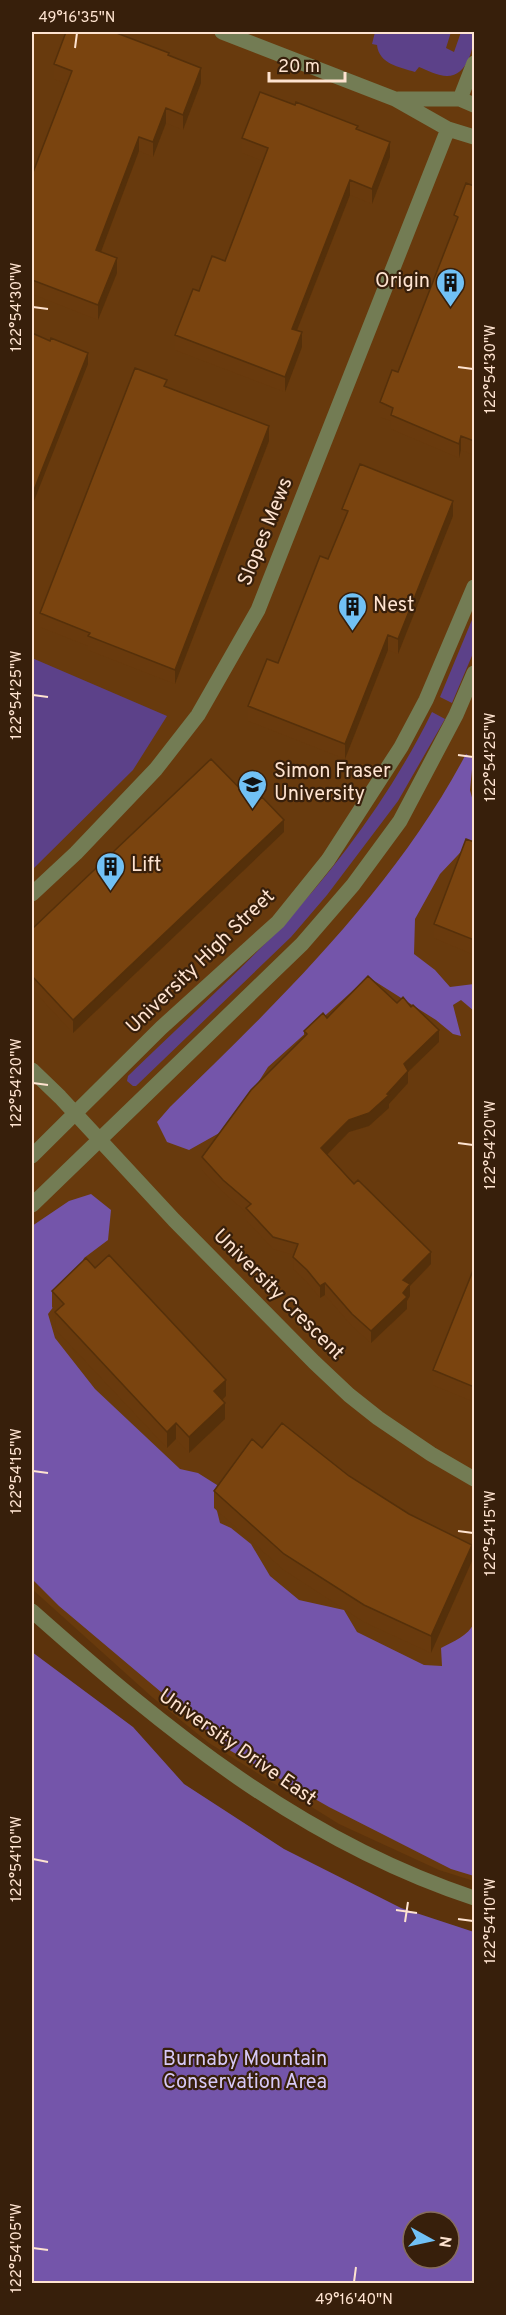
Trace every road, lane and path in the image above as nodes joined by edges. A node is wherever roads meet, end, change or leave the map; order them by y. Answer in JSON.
{"nodes":[{"id":1,"x":222,"y":32,"type":"edge"},
{"id":2,"x":474,"y":63,"type":"edge"},
{"id":3,"x":395,"y":99,"type":"junction"},
{"id":4,"x":467,"y":102,"type":"edge"},
{"id":5,"x":448,"y":129,"type":"junction"},
{"id":6,"x":474,"y":137,"type":"edge"},
{"id":7,"x":474,"y":587,"type":"edge"},
{"id":8,"x":474,"y":673,"type":"edge"},
{"id":9,"x":32,"y":894,"type":"edge"},
{"id":10,"x":32,"y":1070,"type":"edge"},
{"id":11,"x":75,"y":1114,"type":"junction"},
{"id":12,"x":98,"y":1139,"type":"junction"},
{"id":13,"x":32,"y":1156,"type":"edge"},
{"id":14,"x":32,"y":1205,"type":"edge"},
{"id":15,"x":474,"y":1479,"type":"edge"},
{"id":16,"x":32,"y":1611,"type":"edge"},
{"id":17,"x":474,"y":1898,"type":"edge"}],
"edges":[{"from":1,"to":3,"type":"street"},
{"from":2,"to":4,"type":"street"},
{"from":3,"to":4,"type":"street"},
{"from":3,"to":5,"type":"street"},
{"from":5,"to":6,"type":"street"},
{"from":5,"to":9,"type":"street","name":"Slopes Mews"},
{"from":7,"to":11,"type":"street","name":"University High Street"},
{"from":8,"to":12,"type":"street"},
{"from":10,"to":11,"type":"street","name":"University Crescent"},
{"from":11,"to":12,"type":"street","name":"University Crescent"},
{"from":11,"to":13,"type":"street","name":"University High Street"},
{"from":12,"to":14,"type":"street"},
{"from":12,"to":15,"type":"street","name":"University Crescent"},
{"from":16,"to":17,"type":"street","name":"University Drive East"}]}
